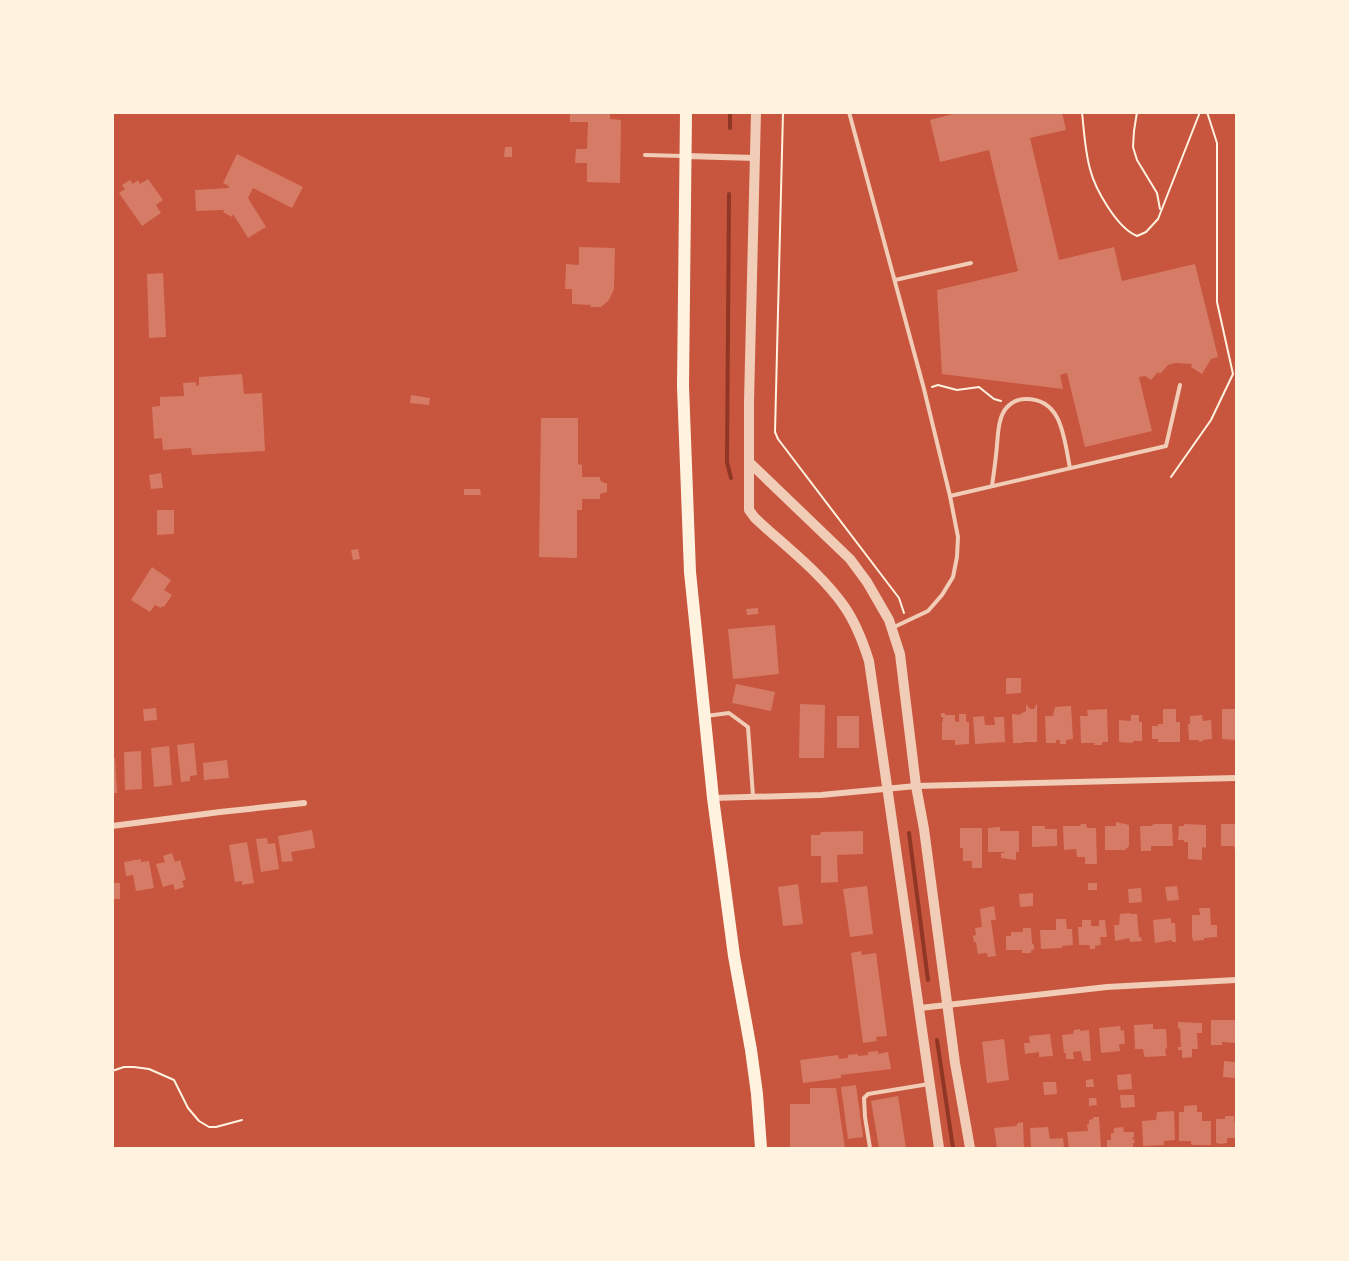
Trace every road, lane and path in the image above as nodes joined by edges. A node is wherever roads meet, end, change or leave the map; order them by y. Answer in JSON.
{"nodes":[{"id":1,"x":686,"y":112,"type":"edge"},
{"id":2,"x":756,"y":112,"type":"edge"},
{"id":3,"x":783,"y":112,"type":"edge"},
{"id":4,"x":849,"y":112,"type":"edge"},
{"id":5,"x":1082,"y":112,"type":"edge"},
{"id":6,"x":1137,"y":112,"type":"edge"},
{"id":7,"x":1200,"y":112,"type":"edge"},
{"id":8,"x":1207,"y":112,"type":"edge"},
{"id":9,"x":645,"y":155,"type":"dead end"},
{"id":10,"x":685,"y":156,"type":"junction"},
{"id":11,"x":755,"y":158,"type":"junction"},
{"id":12,"x":1160,"y":212,"type":"junction"},
{"id":13,"x":971,"y":263,"type":"dead end"},
{"id":14,"x":894,"y":280,"type":"junction"},
{"id":15,"x":1180,"y":385,"type":"dead end"},
{"id":16,"x":924,"y":389,"type":"junction"},
{"id":17,"x":1009,"y":405,"type":"junction"},
{"id":18,"x":750,"y":463,"type":"junction"},
{"id":19,"x":1070,"y":468,"type":"junction"},
{"id":20,"x":1171,"y":477,"type":"dead end"},
{"id":21,"x":992,"y":486,"type":"junction"},
{"id":22,"x":950,"y":496,"type":"junction"},
{"id":23,"x":907,"y":621,"type":"junction"},
{"id":24,"x":891,"y":629,"type":"junction"},
{"id":25,"x":705,"y":716,"type":"junction"},
{"id":26,"x":1236,"y":778,"type":"edge"},
{"id":27,"x":916,"y":786,"type":"junction"},
{"id":28,"x":888,"y":789,"type":"junction"},
{"id":29,"x":753,"y":796,"type":"junction"},
{"id":30,"x":713,"y":798,"type":"junction"},
{"id":31,"x":304,"y":803,"type":"dead end"},
{"id":32,"x":112,"y":826,"type":"edge"},
{"id":33,"x":1236,"y":980,"type":"edge"},
{"id":34,"x":948,"y":1005,"type":"junction"},
{"id":35,"x":920,"y":1008,"type":"junction"},
{"id":36,"x":112,"y":1071,"type":"edge"},
{"id":37,"x":930,"y":1084,"type":"junction"},
{"id":38,"x":242,"y":1120,"type":"dead end"},
{"id":39,"x":762,"y":1149,"type":"edge"},
{"id":40,"x":870,"y":1149,"type":"edge"},
{"id":41,"x":939,"y":1149,"type":"edge"},
{"id":42,"x":970,"y":1149,"type":"edge"}],
"edges":[{"from":1,"to":10,"type":"main road"},
{"from":2,"to":11,"type":"street"},
{"from":3,"to":23,"type":"path"},
{"from":4,"to":14,"type":"lane"},
{"from":5,"to":12,"type":"path"},
{"from":6,"to":12,"type":"path"},
{"from":7,"to":12,"type":"path"},
{"from":8,"to":20,"type":"path"},
{"from":9,"to":10,"type":"lane"},
{"from":10,"to":11,"type":"street"},
{"from":10,"to":25,"type":"main road"},
{"from":11,"to":18,"type":"street"},
{"from":13,"to":14,"type":"lane"},
{"from":14,"to":16,"type":"lane"},
{"from":15,"to":19,"type":"lane"},
{"from":16,"to":17,"type":"path"},
{"from":16,"to":22,"type":"lane"},
{"from":17,"to":19,"type":"lane"},
{"from":17,"to":21,"type":"lane"},
{"from":18,"to":24,"type":"street"},
{"from":18,"to":28,"type":"street"},
{"from":19,"to":21,"type":"lane"},
{"from":21,"to":22,"type":"lane"},
{"from":22,"to":23,"type":"lane"},
{"from":23,"to":24,"type":"lane"},
{"from":24,"to":27,"type":"street"},
{"from":25,"to":29,"type":"lane"},
{"from":25,"to":30,"type":"main road"},
{"from":26,"to":27,"type":"street"},
{"from":27,"to":28,"type":"street"},
{"from":27,"to":34,"type":"street"},
{"from":28,"to":29,"type":"street"},
{"from":28,"to":35,"type":"street"},
{"from":29,"to":30,"type":"street"},
{"from":30,"to":39,"type":"main road"},
{"from":31,"to":32,"type":"street"},
{"from":33,"to":34,"type":"street"},
{"from":34,"to":35,"type":"street"},
{"from":34,"to":42,"type":"street"},
{"from":35,"to":37,"type":"street"},
{"from":36,"to":38,"type":"path"},
{"from":37,"to":40,"type":"lane"},
{"from":37,"to":41,"type":"street"}]}
